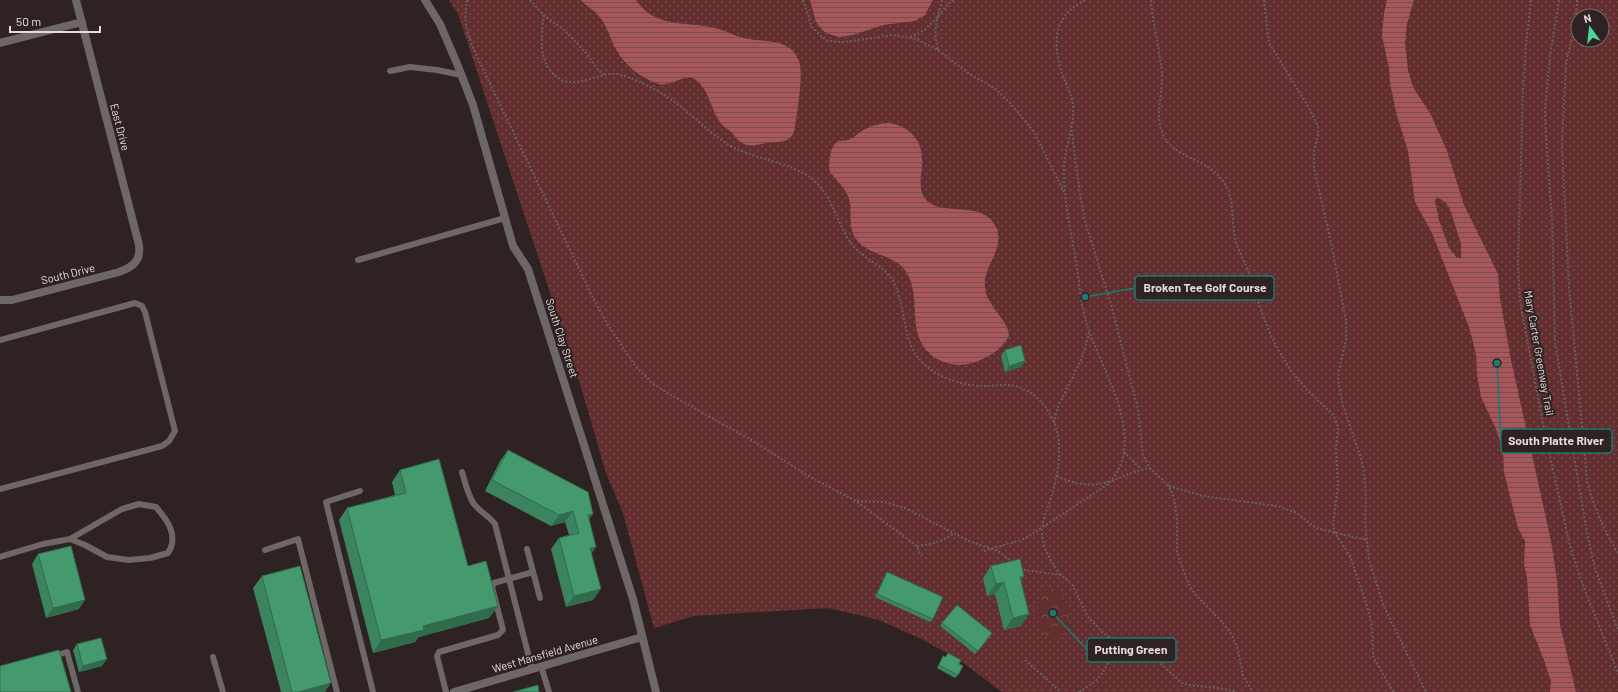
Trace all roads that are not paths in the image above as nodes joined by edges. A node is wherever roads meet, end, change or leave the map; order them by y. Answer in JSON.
{"nodes":[{"id":1,"x":76,"y":0,"type":"edge"},
{"id":2,"x":425,"y":0,"type":"edge"},
{"id":3,"x":82,"y":22,"type":"junction"},
{"id":4,"x":0,"y":42,"type":"edge"},
{"id":5,"x":390,"y":71,"type":"dead end"},
{"id":6,"x":461,"y":75,"type":"junction"},
{"id":7,"x":505,"y":218,"type":"junction"},
{"id":8,"x":138,"y":260,"type":"joint"},
{"id":9,"x":358,"y":260,"type":"dead end"},
{"id":10,"x":0,"y":300,"type":"edge"},
{"id":11,"x":0,"y":340,"type":"edge"},
{"id":12,"x":462,"y":472,"type":"dead end"},
{"id":13,"x":0,"y":489,"type":"edge"},
{"id":14,"x":360,"y":491,"type":"dead end"},
{"id":15,"x":70,"y":539,"type":"junction"},
{"id":16,"x":527,"y":549,"type":"dead end"},
{"id":17,"x":265,"y":550,"type":"dead end"},
{"id":18,"x":0,"y":557,"type":"edge"},
{"id":19,"x":533,"y":572,"type":"junction"},
{"id":20,"x":509,"y":579,"type":"junction"},
{"id":21,"x":540,"y":598,"type":"dead end"},
{"id":22,"x":642,"y":637,"type":"junction"},
{"id":23,"x":213,"y":657,"type":"dead end"},
{"id":24,"x":45,"y":658,"type":"edge"},
{"id":25,"x":541,"y":666,"type":"junction"},
{"id":26,"x":532,"y":669,"type":"junction"},
{"id":27,"x":78,"y":692,"type":"edge"},
{"id":28,"x":223,"y":692,"type":"edge"},
{"id":29,"x":337,"y":692,"type":"edge"},
{"id":30,"x":374,"y":692,"type":"edge"},
{"id":31,"x":446,"y":692,"type":"edge"},
{"id":32,"x":454,"y":692,"type":"edge"},
{"id":33,"x":549,"y":692,"type":"edge"},
{"id":34,"x":656,"y":692,"type":"edge"}],
"edges":[{"from":1,"to":3,"type":"street","name":"East Drive"},
{"from":2,"to":6,"type":"street","name":"South Clay Street"},
{"from":3,"to":4,"type":"street"},
{"from":3,"to":8,"type":"street","name":"East Drive"},
{"from":5,"to":6,"type":"lane"},
{"from":6,"to":7,"type":"street","name":"South Clay Street"},
{"from":7,"to":9,"type":"lane"},
{"from":7,"to":22,"type":"street","name":"South Clay Street"},
{"from":8,"to":10,"type":"street","name":"South Drive"},
{"from":11,"to":13,"type":"lane"},
{"from":12,"to":20,"type":"lane"},
{"from":14,"to":30,"type":"lane"},
{"from":15,"to":15,"type":"lane"},
{"from":15,"to":18,"type":"lane"},
{"from":16,"to":19,"type":"lane"},
{"from":17,"to":29,"type":"lane"},
{"from":19,"to":20,"type":"lane"},
{"from":19,"to":21,"type":"lane"},
{"from":20,"to":26,"type":"lane"},
{"from":20,"to":31,"type":"lane"},
{"from":22,"to":25,"type":"street","name":"West Mansfield Avenue"},
{"from":22,"to":34,"type":"street","name":"South Clay Street"},
{"from":23,"to":28,"type":"lane"},
{"from":24,"to":27,"type":"lane"},
{"from":25,"to":26,"type":"street","name":"West Mansfield Avenue"},
{"from":25,"to":33,"type":"lane"},
{"from":26,"to":32,"type":"street","name":"West Mansfield Avenue"}]}
